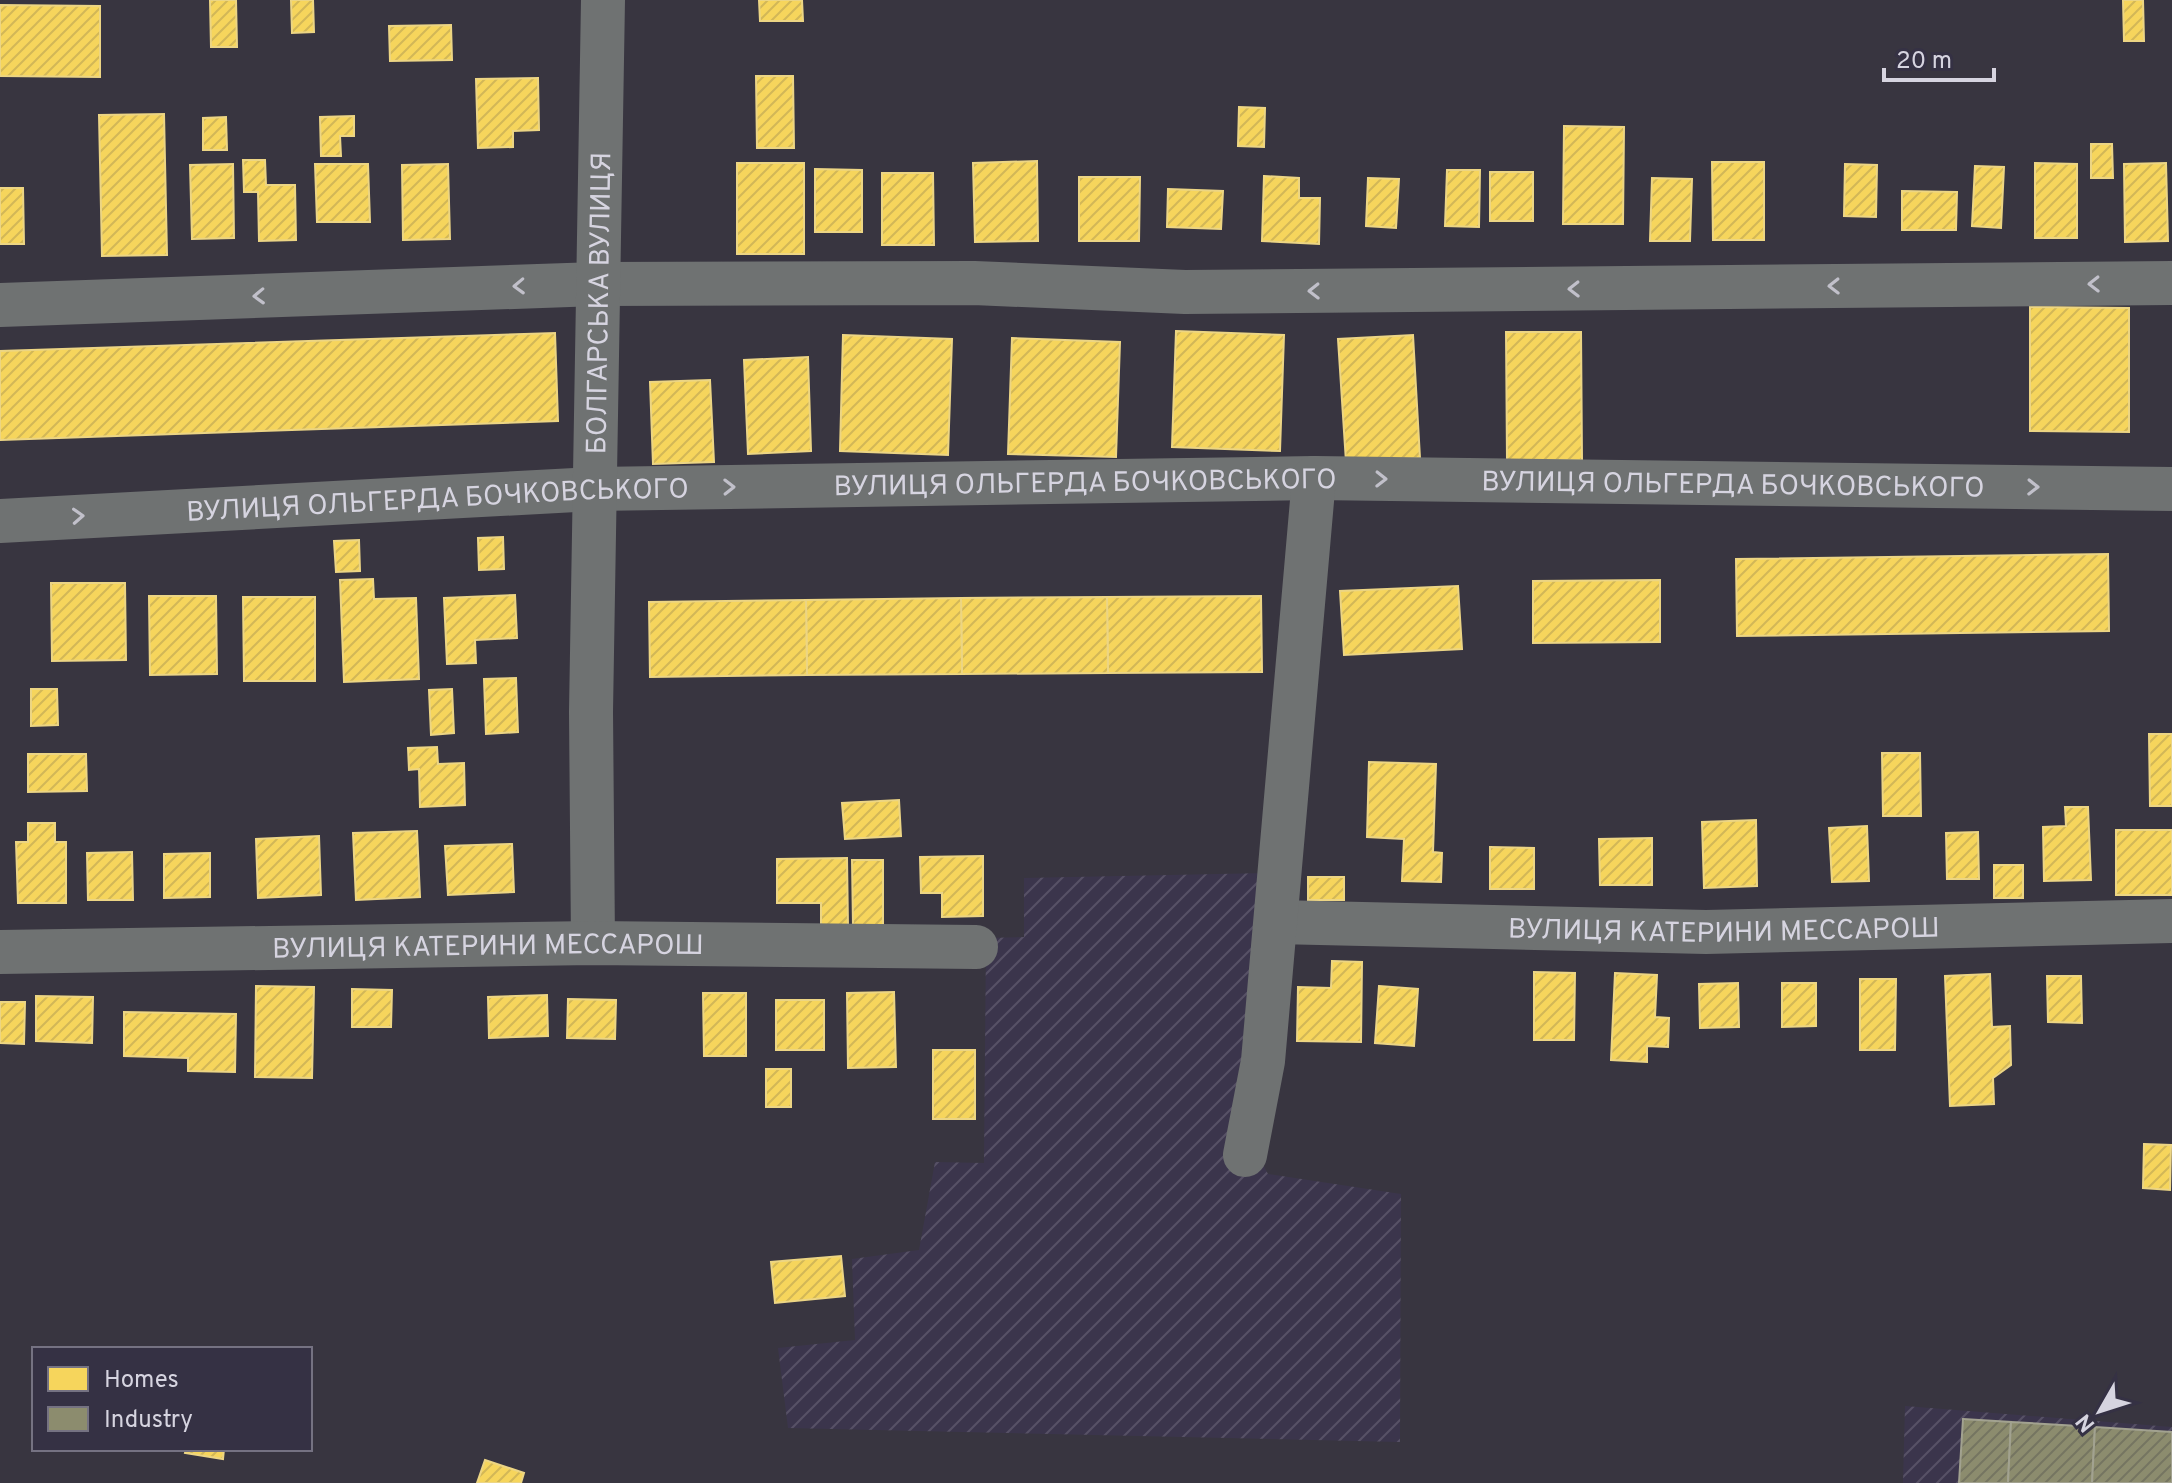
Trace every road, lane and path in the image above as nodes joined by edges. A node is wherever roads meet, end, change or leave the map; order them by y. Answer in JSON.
{"nodes":[{"id":1,"x":603,"y":0,"type":"edge"},
{"id":2,"x":2172,"y":283,"type":"edge"},
{"id":3,"x":597,"y":284,"type":"junction"},
{"id":4,"x":0,"y":305,"type":"edge"},
{"id":5,"x":1314,"y":478,"type":"junction"},
{"id":6,"x":594,"y":489,"type":"junction"},
{"id":7,"x":2172,"y":489,"type":"edge"},
{"id":8,"x":0,"y":521,"type":"edge"},
{"id":9,"x":2172,"y":921,"type":"edge"},
{"id":10,"x":1276,"y":922,"type":"junction"},
{"id":11,"x":593,"y":943,"type":"junction"},
{"id":12,"x":976,"y":947,"type":"dead end"},
{"id":13,"x":0,"y":952,"type":"edge"},
{"id":14,"x":1245,"y":1155,"type":"dead end"}],
"edges":[{"from":1,"to":3,"type":"street","name":"БОЛГАРСЬКА ВУЛИЦЯ"},
{"from":2,"to":3,"type":"street","one_way":true},
{"from":3,"to":4,"type":"street","one_way":true},
{"from":3,"to":6,"type":"street","name":"БОЛГАРСЬКА ВУЛИЦЯ"},
{"from":6,"to":5,"type":"street","name":"ВУЛИЦЯ ОЛЬГЕРДА БОЧКОВСЬКОГО","one_way":true},
{"from":5,"to":7,"type":"street","name":"ВУЛИЦЯ ОЛЬГЕРДА БОЧКОВСЬКОГО","one_way":true},
{"from":5,"to":10,"type":"street"},
{"from":8,"to":6,"type":"street","name":"ВУЛИЦЯ ОЛЬГЕРДА БОЧКОВСЬКОГО","one_way":true},
{"from":6,"to":11,"type":"street","name":"БОЛГАРСЬКА ВУЛИЦЯ"},
{"from":9,"to":10,"type":"street","name":"ВУЛИЦЯ КАТЕРИНИ МЕССАРОШ"},
{"from":10,"to":14,"type":"street"},
{"from":11,"to":12,"type":"street","name":"ВУЛИЦЯ КАТЕРИНИ МЕССАРОШ"},
{"from":11,"to":13,"type":"street","name":"ВУЛИЦЯ КАТЕРИНИ МЕССАРОШ"}]}
